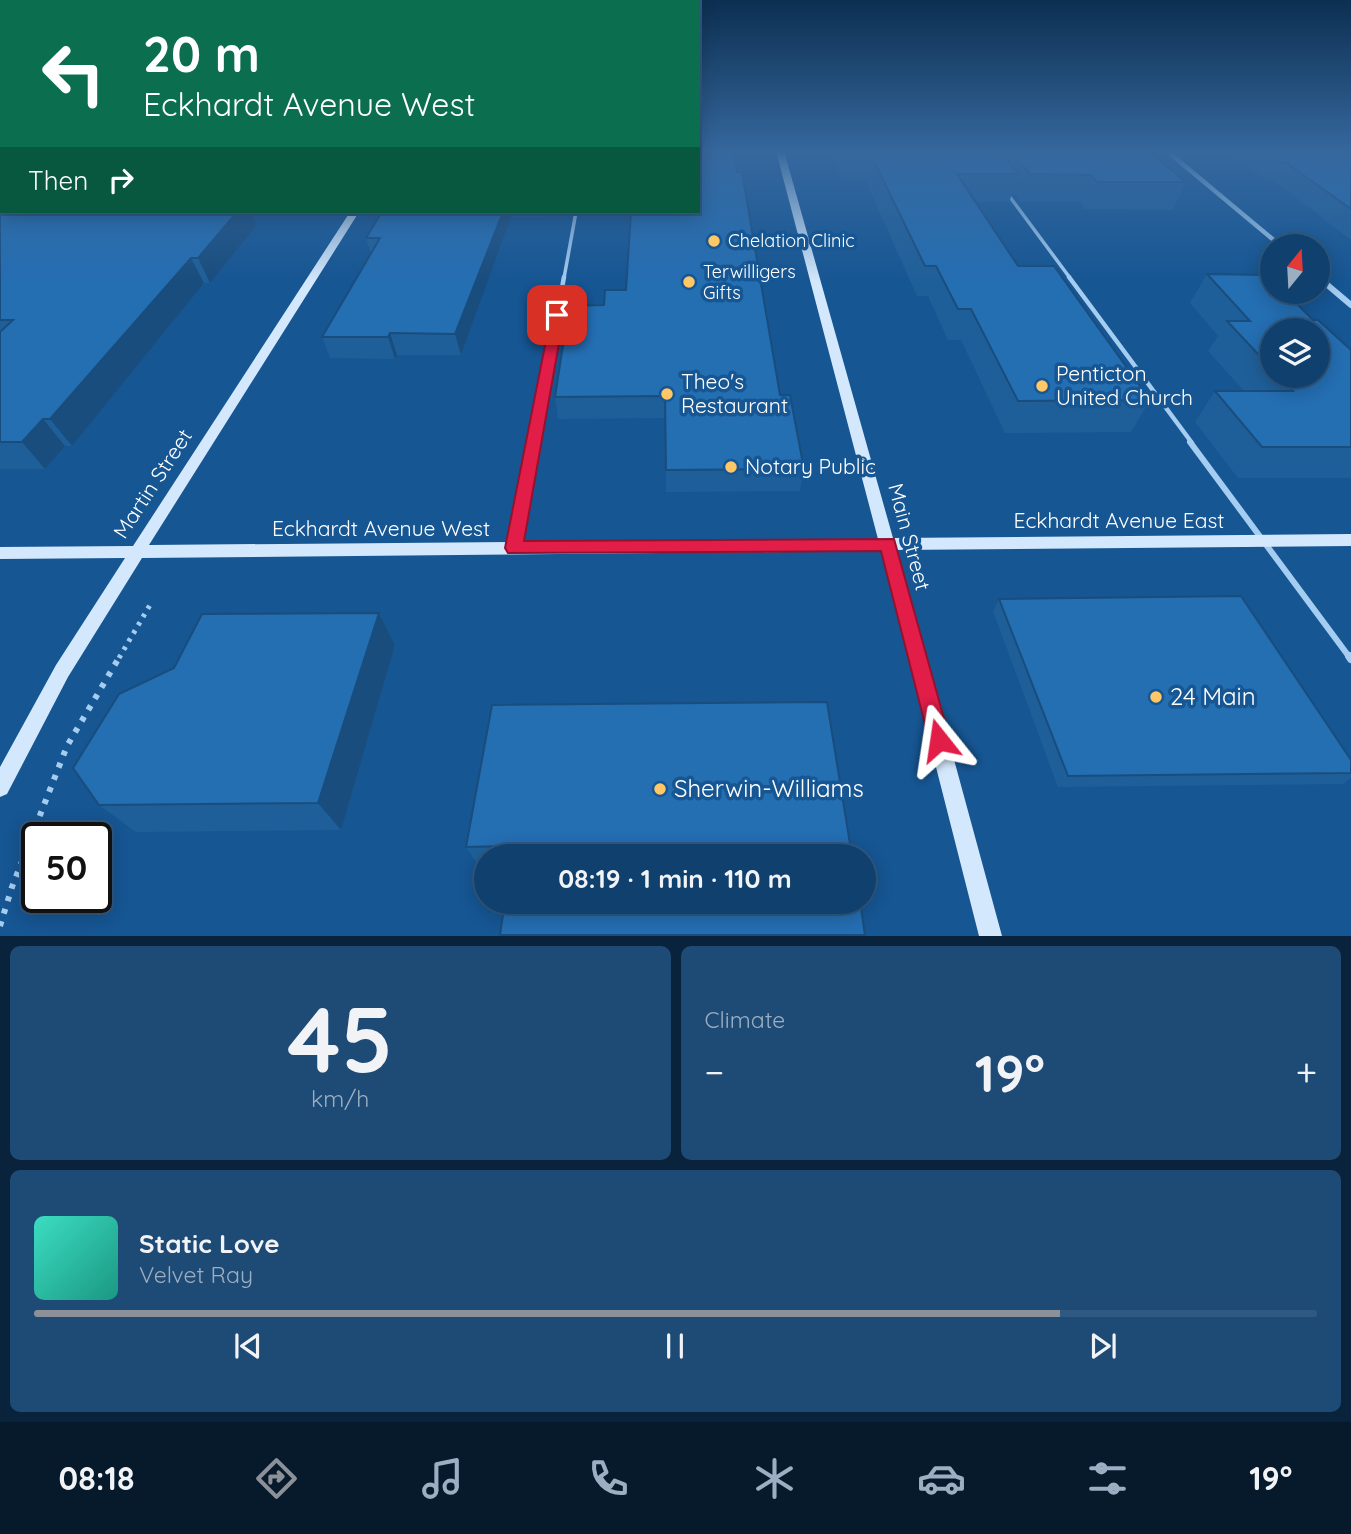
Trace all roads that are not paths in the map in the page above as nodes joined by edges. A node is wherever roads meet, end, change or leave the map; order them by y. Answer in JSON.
{"nodes":[{"id":1,"x":792,"y":195,"type":"edge"},
{"id":2,"x":1009,"y":195,"type":"edge"},
{"id":3,"x":1219,"y":195,"type":"edge"},
{"id":4,"x":353,"y":214,"type":"edge"},
{"id":5,"x":576,"y":214,"type":"edge"},
{"id":6,"x":1266,"y":234,"type":"edge"},
{"id":7,"x":1330,"y":287,"type":"edge"},
{"id":8,"x":1351,"y":305,"type":"edge"},
{"id":9,"x":1351,"y":540,"type":"edge"},
{"id":10,"x":1264,"y":541,"type":"junction"},
{"id":11,"x":888,"y":544,"type":"junction"},
{"id":12,"x":514,"y":548,"type":"junction"},
{"id":13,"x":136,"y":552,"type":"junction"},
{"id":14,"x":0,"y":553,"type":"edge"},
{"id":15,"x":1351,"y":659,"type":"edge"},
{"id":16,"x":0,"y":787,"type":"edge"},
{"id":17,"x":991,"y":936,"type":"edge"}],
"edges":[{"from":1,"to":11,"type":"main road","name":"Main Street"},
{"from":2,"to":10,"type":"lane"},
{"from":3,"to":6,"type":"street"},
{"from":4,"to":13,"type":"main road","name":"Martin Street"},
{"from":5,"to":12,"type":"lane"},
{"from":7,"to":8,"type":"street"},
{"from":9,"to":10,"type":"main road","name":"Eckhardt Avenue East"},
{"from":10,"to":11,"type":"main road","name":"Eckhardt Avenue East"},
{"from":10,"to":15,"type":"lane"},
{"from":11,"to":12,"type":"main road","name":"Eckhardt Avenue West"},
{"from":11,"to":17,"type":"main road","name":"Main Street"},
{"from":12,"to":13,"type":"main road","name":"Eckhardt Avenue West"},
{"from":13,"to":14,"type":"main road","name":"Eckhardt Avenue West"},
{"from":13,"to":16,"type":"main road","name":"Martin Street"}]}
